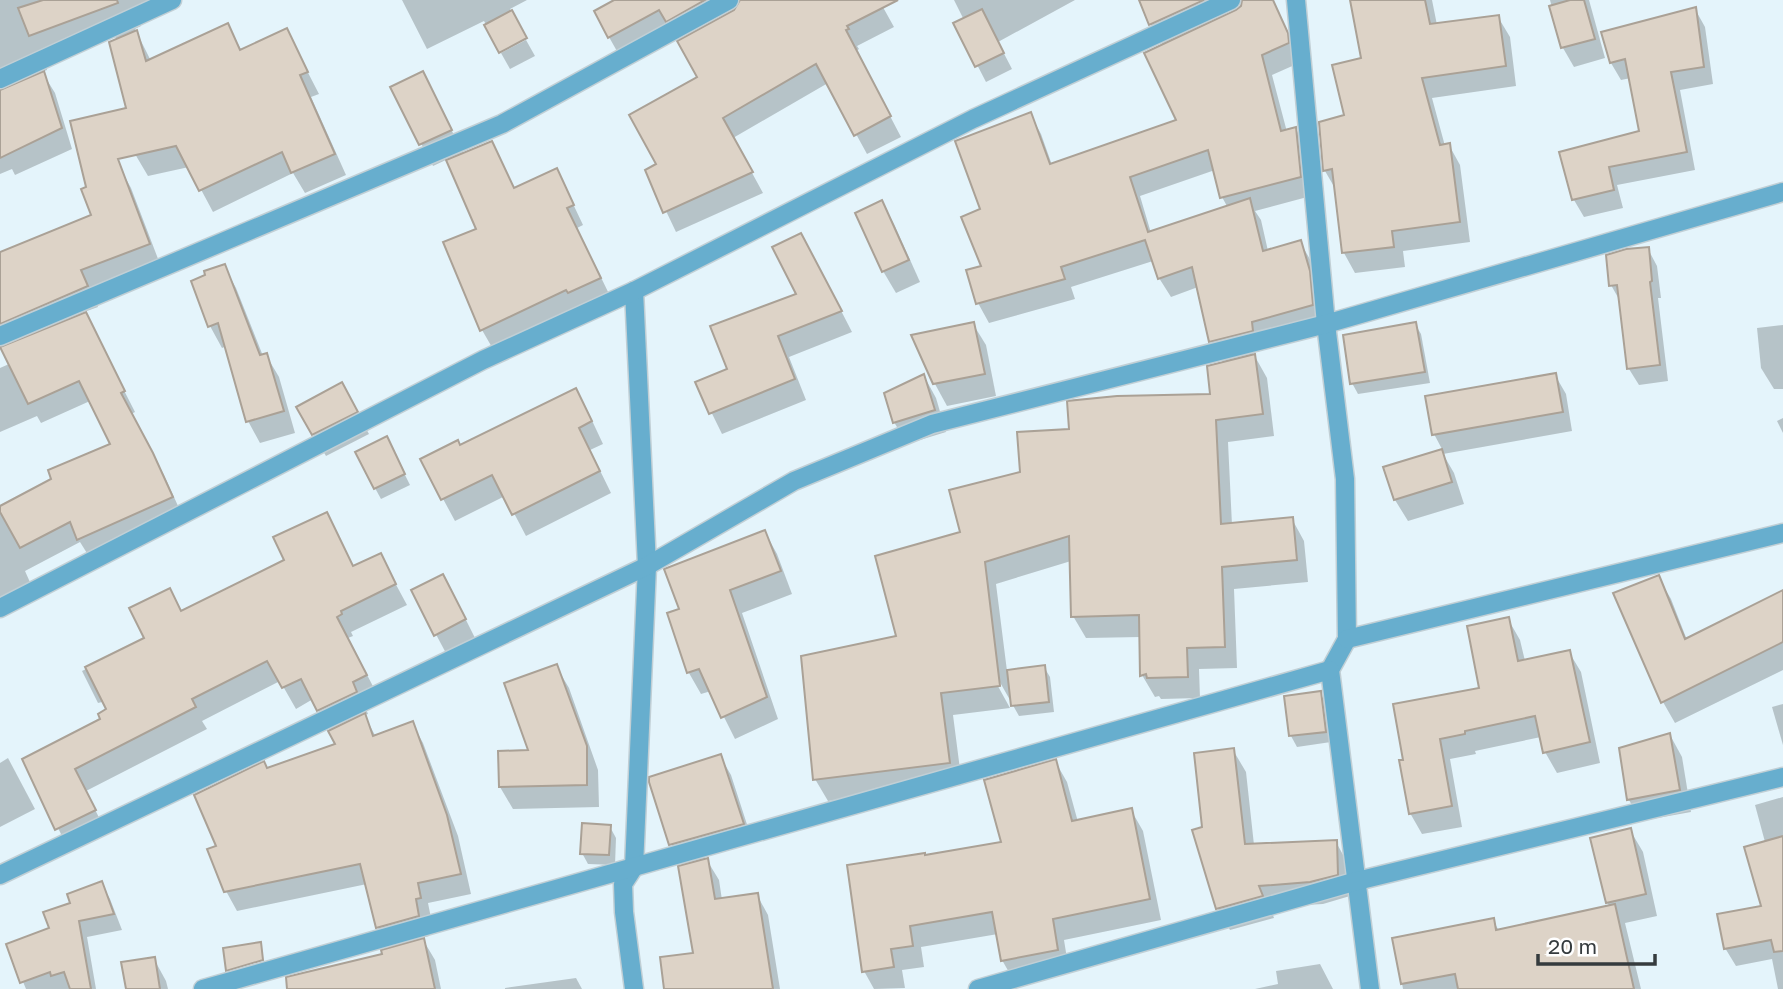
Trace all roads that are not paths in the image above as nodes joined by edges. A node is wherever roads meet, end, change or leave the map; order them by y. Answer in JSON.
{"nodes":[{"id":1,"x":172,"y":0,"type":"edge"},
{"id":2,"x":729,"y":0,"type":"edge"},
{"id":3,"x":1231,"y":0,"type":"edge"},
{"id":4,"x":1296,"y":0,"type":"edge"},
{"id":5,"x":0,"y":79,"type":"edge"},
{"id":6,"x":1783,"y":192,"type":"edge"},
{"id":7,"x":634,"y":291,"type":"junction"},
{"id":8,"x":1326,"y":324,"type":"junction"},
{"id":9,"x":0,"y":336,"type":"edge"},
{"id":10,"x":1783,"y":533,"type":"edge"},
{"id":11,"x":647,"y":566,"type":"junction"},
{"id":12,"x":0,"y":608,"type":"edge"},
{"id":13,"x":1347,"y":639,"type":"junction"},
{"id":14,"x":1330,"y":670,"type":"junction"},
{"id":15,"x":1783,"y":777,"type":"edge"},
{"id":16,"x":634,"y":867,"type":"junction"},
{"id":17,"x":0,"y":875,"type":"edge"},
{"id":18,"x":1357,"y":881,"type":"junction"},
{"id":19,"x":203,"y":989,"type":"edge"},
{"id":20,"x":634,"y":989,"type":"edge"},
{"id":21,"x":978,"y":989,"type":"edge"},
{"id":22,"x":1370,"y":989,"type":"edge"}],
"edges":[{"from":1,"to":5,"type":"street"},
{"from":2,"to":9,"type":"street"},
{"from":3,"to":7,"type":"street"},
{"from":4,"to":8,"type":"street"},
{"from":6,"to":8,"type":"street"},
{"from":7,"to":11,"type":"street"},
{"from":7,"to":12,"type":"street"},
{"from":8,"to":11,"type":"street"},
{"from":8,"to":13,"type":"street"},
{"from":10,"to":13,"type":"street"},
{"from":11,"to":16,"type":"street"},
{"from":11,"to":17,"type":"street"},
{"from":13,"to":14,"type":"street"},
{"from":14,"to":16,"type":"street"},
{"from":14,"to":18,"type":"street"},
{"from":15,"to":18,"type":"street"},
{"from":16,"to":19,"type":"street"},
{"from":16,"to":20,"type":"street"},
{"from":18,"to":21,"type":"street"},
{"from":18,"to":22,"type":"street"}]}
